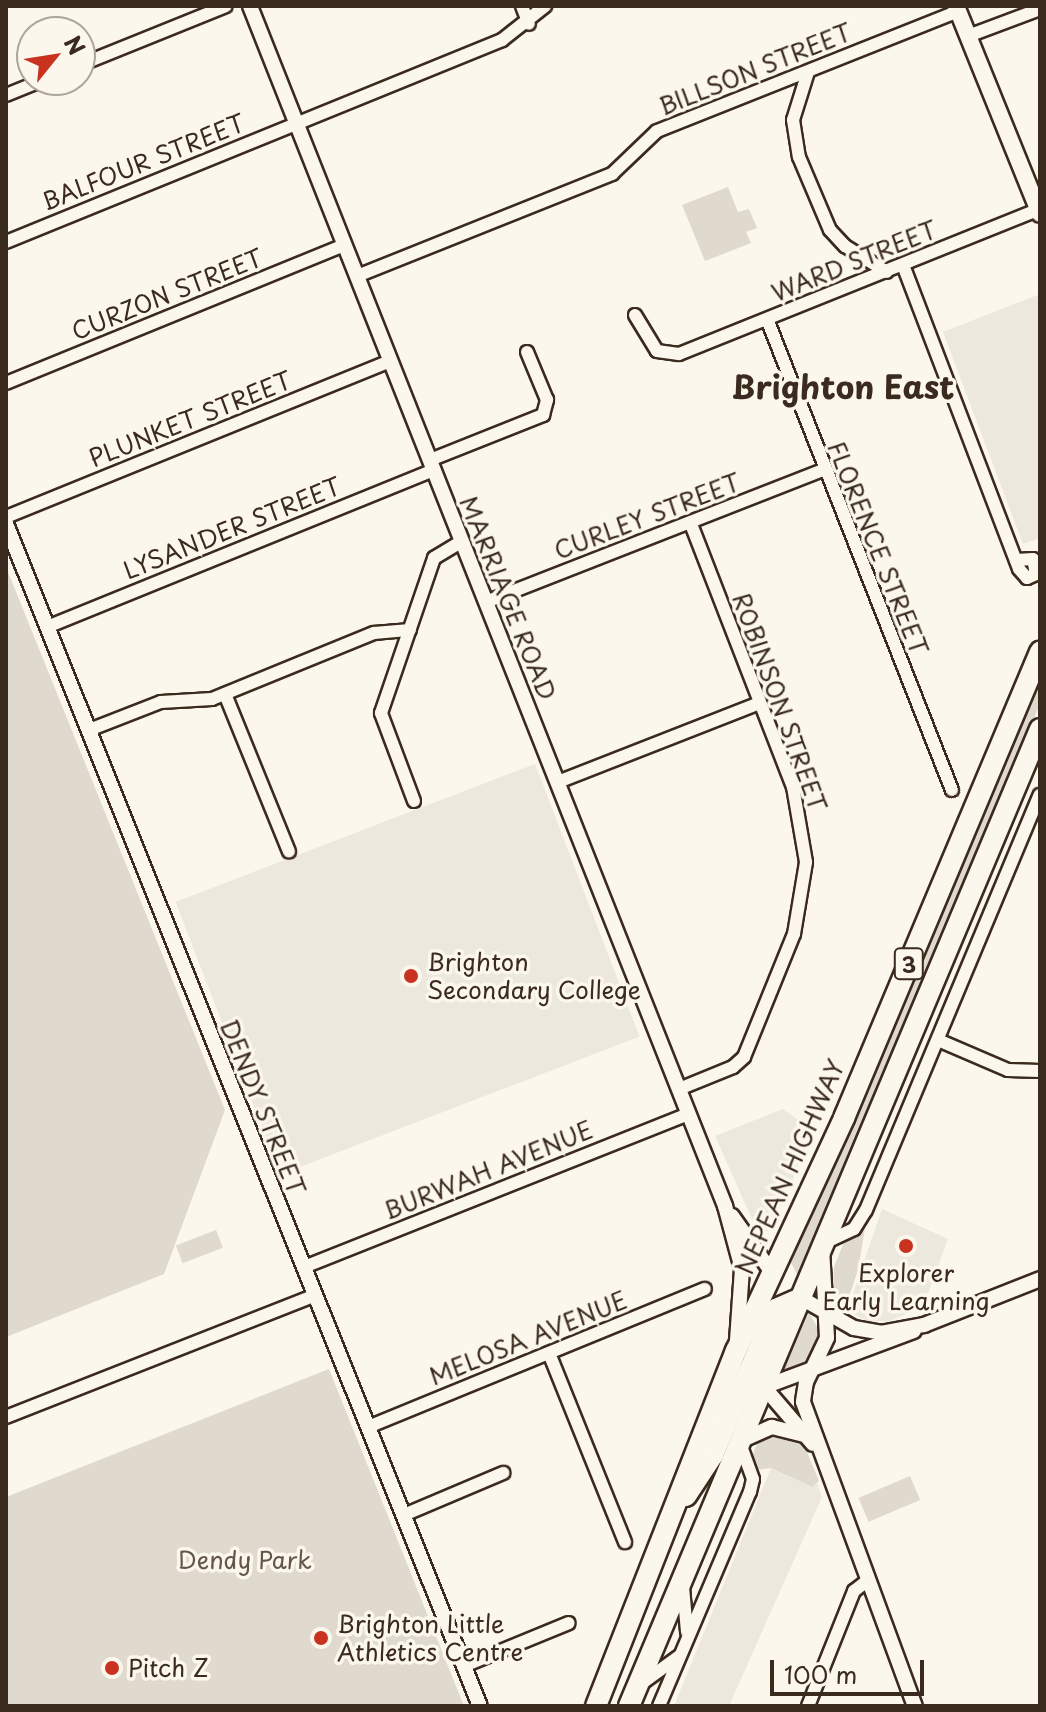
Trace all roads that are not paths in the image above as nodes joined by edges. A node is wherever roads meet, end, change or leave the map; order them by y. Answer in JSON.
{"nodes":[{"id":1,"x":226,"y":6,"type":"edge"},
{"id":2,"x":250,"y":6,"type":"edge"},
{"id":3,"x":522,"y":6,"type":"edge"},
{"id":4,"x":545,"y":6,"type":"edge"},
{"id":5,"x":957,"y":8,"type":"edge"},
{"id":6,"x":1040,"y":9,"type":"edge"},
{"id":7,"x":529,"y":24,"type":"junction"},
{"id":8,"x":968,"y":36,"type":"junction"},
{"id":9,"x":96,"y":59,"type":"edge"},
{"id":10,"x":808,"y":72,"type":"junction"},
{"id":11,"x":297,"y":123,"type":"junction"},
{"id":12,"x":1038,"y":203,"type":"edge"},
{"id":13,"x":6,"y":242,"type":"edge"},
{"id":14,"x":345,"y":245,"type":"junction"},
{"id":15,"x":903,"y":265,"type":"junction"},
{"id":16,"x":887,"y":272,"type":"junction"},
{"id":17,"x":357,"y":276,"type":"junction"},
{"id":18,"x":635,"y":315,"type":"dead end"},
{"id":19,"x":767,"y":319,"type":"junction"},
{"id":20,"x":527,"y":352,"type":"dead end"},
{"id":21,"x":391,"y":361,"type":"junction"},
{"id":22,"x":6,"y":383,"type":"edge"},
{"id":23,"x":432,"y":465,"type":"junction"},
{"id":24,"x":823,"y":470,"type":"junction"},
{"id":25,"x":6,"y":517,"type":"edge"},
{"id":26,"x":690,"y":522,"type":"junction"},
{"id":27,"x":6,"y":524,"type":"edge"},
{"id":28,"x":462,"y":541,"type":"junction"},
{"id":29,"x":1016,"y":560,"type":"dead end"},
{"id":30,"x":486,"y":602,"type":"junction"},
{"id":31,"x":47,"y":627,"type":"junction"},
{"id":32,"x":410,"y":630,"type":"junction"},
{"id":33,"x":1040,"y":652,"type":"edge"},
{"id":34,"x":225,"y":694,"type":"junction"},
{"id":35,"x":760,"y":703,"type":"junction"},
{"id":36,"x":1040,"y":729,"type":"edge"},
{"id":37,"x":89,"y":730,"type":"junction"},
{"id":38,"x":558,"y":782,"type":"junction"},
{"id":39,"x":952,"y":790,"type":"dead end"},
{"id":40,"x":1040,"y":795,"type":"edge"},
{"id":41,"x":414,"y":801,"type":"dead end"},
{"id":42,"x":289,"y":852,"type":"dead end"},
{"id":43,"x":938,"y":1040,"type":"junction"},
{"id":44,"x":1040,"y":1071,"type":"edge"},
{"id":45,"x":679,"y":1089,"type":"junction"},
{"id":46,"x":689,"y":1114,"type":"junction"},
{"id":47,"x":725,"y":1206,"type":"junction"},
{"id":48,"x":823,"y":1246,"type":"junction"},
{"id":49,"x":738,"y":1253,"type":"junction"},
{"id":50,"x":304,"y":1267,"type":"junction"},
{"id":51,"x":768,"y":1277,"type":"junction"},
{"id":52,"x":1040,"y":1279,"type":"edge"},
{"id":53,"x":705,"y":1289,"type":"dead end"},
{"id":54,"x":314,"y":1292,"type":"junction"},
{"id":55,"x":801,"y":1298,"type":"junction"},
{"id":56,"x":828,"y":1315,"type":"junction"},
{"id":57,"x":924,"y":1325,"type":"junction"},
{"id":58,"x":736,"y":1352,"type":"junction"},
{"id":59,"x":549,"y":1353,"type":"junction"},
{"id":60,"x":749,"y":1370,"type":"junction"},
{"id":61,"x":812,"y":1371,"type":"junction"},
{"id":62,"x":764,"y":1387,"type":"junction"},
{"id":63,"x":6,"y":1417,"type":"edge"},
{"id":64,"x":368,"y":1427,"type":"junction"},
{"id":65,"x":807,"y":1436,"type":"junction"},
{"id":66,"x":734,"y":1439,"type":"junction"},
{"id":67,"x":820,"y":1454,"type":"junction"},
{"id":68,"x":503,"y":1473,"type":"dead end"},
{"id":69,"x":404,"y":1515,"type":"junction"},
{"id":70,"x":668,"y":1519,"type":"junction"},
{"id":71,"x":625,"y":1542,"type":"dead end"},
{"id":72,"x":682,"y":1580,"type":"junction"},
{"id":73,"x":870,"y":1586,"type":"junction"},
{"id":74,"x":569,"y":1623,"type":"dead end"},
{"id":75,"x":684,"y":1646,"type":"junction"},
{"id":76,"x":464,"y":1666,"type":"junction"},
{"id":77,"x":633,"y":1697,"type":"edge"},
{"id":78,"x":480,"y":1706,"type":"edge"},
{"id":79,"x":596,"y":1706,"type":"edge"},
{"id":80,"x":659,"y":1706,"type":"edge"},
{"id":81,"x":808,"y":1706,"type":"edge"},
{"id":82,"x":915,"y":1706,"type":"edge"}],
"edges":[{"from":1,"to":9,"type":"street"},
{"from":2,"to":11,"type":"street","name":"MARRIAGE ROAD"},
{"from":3,"to":7,"type":"street"},
{"from":4,"to":7,"type":"street","name":"BALFOUR STREET"},
{"from":5,"to":8,"type":"main road"},
{"from":5,"to":10,"type":"street","name":"BILLSON STREET"},
{"from":6,"to":8,"type":"street"},
{"from":7,"to":11,"type":"street","name":"BALFOUR STREET"},
{"from":8,"to":12,"type":"main road"},
{"from":10,"to":16,"type":"street"},
{"from":10,"to":17,"type":"street","name":"BILLSON STREET"},
{"from":11,"to":13,"type":"street","name":"BALFOUR STREET"},
{"from":11,"to":14,"type":"street","name":"MARRIAGE ROAD"},
{"from":12,"to":15,"type":"street","name":"WARD STREET"},
{"from":14,"to":17,"type":"street","name":"MARRIAGE ROAD"},
{"from":14,"to":22,"type":"street","name":"CURZON STREET"},
{"from":15,"to":16,"type":"street","name":"WARD STREET"},
{"from":15,"to":29,"type":"street"},
{"from":16,"to":19,"type":"street","name":"WARD STREET"},
{"from":17,"to":21,"type":"street","name":"MARRIAGE ROAD"},
{"from":18,"to":19,"type":"street","name":"WARD STREET"},
{"from":19,"to":24,"type":"street","name":"FLORENCE STREET"},
{"from":20,"to":23,"type":"street","name":"LYSANDER STREET"},
{"from":21,"to":23,"type":"street","name":"MARRIAGE ROAD"},
{"from":21,"to":25,"type":"street","name":"PLUNKET STREET"},
{"from":23,"to":28,"type":"street","name":"MARRIAGE ROAD"},
{"from":23,"to":31,"type":"street","name":"LYSANDER STREET"},
{"from":24,"to":26,"type":"street","name":"CURLEY STREET"},
{"from":24,"to":39,"type":"street","name":"FLORENCE STREET"},
{"from":26,"to":30,"type":"street","name":"CURLEY STREET"},
{"from":26,"to":35,"type":"street","name":"ROBINSON STREET"},
{"from":27,"to":31,"type":"street","name":"DENDY STREET"},
{"from":28,"to":30,"type":"street","name":"MARRIAGE ROAD"},
{"from":28,"to":32,"type":"street"},
{"from":30,"to":38,"type":"street","name":"MARRIAGE ROAD"},
{"from":31,"to":37,"type":"street","name":"DENDY STREET"},
{"from":32,"to":34,"type":"street"},
{"from":32,"to":41,"type":"street"},
{"from":33,"to":51,"type":"highway","name":"NEPEAN HIGHWAY","number":"3"},
{"from":34,"to":37,"type":"street"},
{"from":34,"to":42,"type":"street"},
{"from":35,"to":38,"type":"street"},
{"from":35,"to":45,"type":"street","name":"ROBINSON STREET"},
{"from":36,"to":48,"type":"highway","number":"3"},
{"from":37,"to":50,"type":"street","name":"DENDY STREET"},
{"from":38,"to":45,"type":"street","name":"MARRIAGE ROAD"},
{"from":40,"to":43,"type":"street"},
{"from":43,"to":44,"type":"street"},
{"from":43,"to":48,"type":"street"},
{"from":45,"to":46,"type":"street","name":"MARRIAGE ROAD"},
{"from":46,"to":47,"type":"street","name":"MARRIAGE ROAD"},
{"from":46,"to":50,"type":"street","name":"BURWAH AVENUE"},
{"from":47,"to":49,"type":"street","name":"MARRIAGE ROAD"},
{"from":47,"to":51,"type":"street","name":"MARRIAGE ROAD"},
{"from":48,"to":55,"type":"highway","number":"3"},
{"from":48,"to":56,"type":"street"},
{"from":49,"to":51,"type":"street"},
{"from":49,"to":58,"type":"street","name":"MARRIAGE ROAD"},
{"from":50,"to":54,"type":"street","name":"DENDY STREET"},
{"from":51,"to":55,"type":"highway"},
{"from":51,"to":58,"type":"highway","name":"NEPEAN HIGHWAY","number":"3"},
{"from":52,"to":57,"type":"street"},
{"from":53,"to":59,"type":"street","name":"MELOSA AVENUE"},
{"from":54,"to":63,"type":"street"},
{"from":54,"to":64,"type":"street","name":"DENDY STREET"},
{"from":55,"to":56,"type":"street"},
{"from":55,"to":60,"type":"highway"},
{"from":55,"to":62,"type":"highway","number":"3"},
{"from":56,"to":57,"type":"street"},
{"from":56,"to":61,"type":"street"},
{"from":57,"to":61,"type":"street"},
{"from":58,"to":60,"type":"highway"},
{"from":58,"to":70,"type":"highway","name":"NEPEAN HIGHWAY","number":"3"},
{"from":59,"to":64,"type":"street","name":"MELOSA AVENUE"},
{"from":59,"to":71,"type":"street"},
{"from":60,"to":62,"type":"highway"},
{"from":60,"to":66,"type":"highway"},
{"from":61,"to":62,"type":"street"},
{"from":61,"to":67,"type":"street"},
{"from":62,"to":65,"type":"street"},
{"from":62,"to":66,"type":"highway","number":"3"},
{"from":64,"to":69,"type":"street","name":"DENDY STREET"},
{"from":65,"to":66,"type":"street"},
{"from":65,"to":67,"type":"street"},
{"from":66,"to":70,"type":"highway"},
{"from":66,"to":72,"type":"highway","number":"3"},
{"from":66,"to":75,"type":"street"},
{"from":67,"to":73,"type":"street"},
{"from":68,"to":69,"type":"street"},
{"from":69,"to":76,"type":"street","name":"DENDY STREET"},
{"from":70,"to":79,"type":"highway","name":"NEPEAN HIGHWAY","number":"3"},
{"from":72,"to":75,"type":"street"},
{"from":72,"to":77,"type":"highway","number":"3"},
{"from":73,"to":81,"type":"street"},
{"from":73,"to":82,"type":"street"},
{"from":74,"to":76,"type":"street"},
{"from":75,"to":77,"type":"street"},
{"from":75,"to":80,"type":"street"},
{"from":76,"to":78,"type":"street","name":"DENDY STREET"}]}
